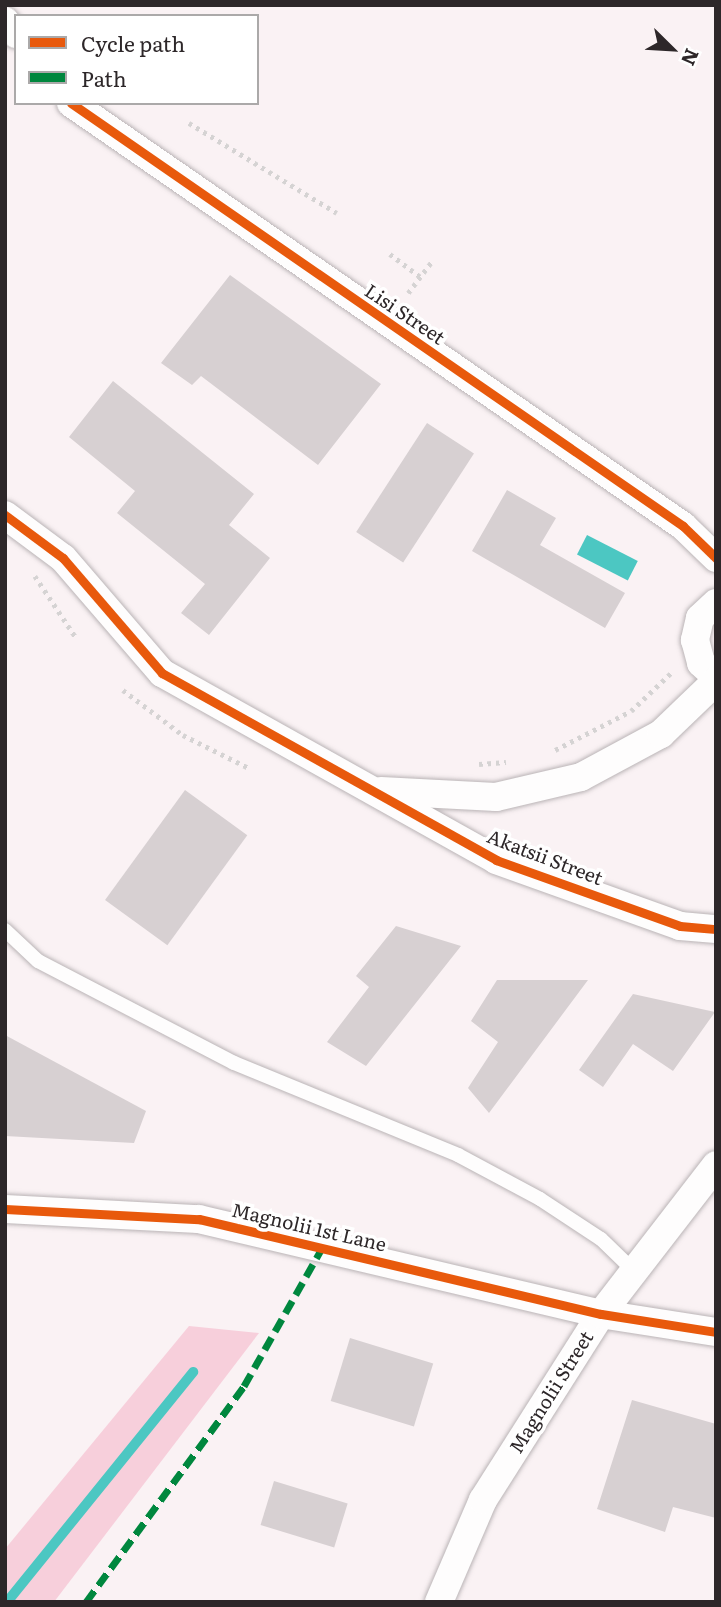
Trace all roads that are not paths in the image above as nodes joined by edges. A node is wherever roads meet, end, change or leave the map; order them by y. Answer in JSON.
{"nodes":[{"id":1,"x":74,"y":105,"type":"edge"},
{"id":2,"x":5,"y":515,"type":"edge"},
{"id":3,"x":716,"y":558,"type":"edge"},
{"id":4,"x":716,"y":603,"type":"edge"},
{"id":5,"x":716,"y":679,"type":"edge"},
{"id":6,"x":371,"y":790,"type":"junction"},
{"id":7,"x":716,"y":929,"type":"edge"},
{"id":8,"x":5,"y":930,"type":"edge"},
{"id":9,"x":716,"y":1166,"type":"edge"},
{"id":10,"x":5,"y":1209,"type":"edge"},
{"id":11,"x":634,"y":1271,"type":"junction"},
{"id":12,"x":601,"y":1314,"type":"junction"},
{"id":13,"x":716,"y":1332,"type":"edge"},
{"id":14,"x":439,"y":1602,"type":"edge"}],
"edges":[{"from":1,"to":3,"type":"street","name":"Lisi Street"},
{"from":2,"to":6,"type":"street"},
{"from":4,"to":5,"type":"street"},
{"from":5,"to":6,"type":"street"},
{"from":6,"to":7,"type":"street","name":"Akatsii Street"},
{"from":8,"to":11,"type":"lane"},
{"from":9,"to":11,"type":"street","name":"Magnolii Street"},
{"from":10,"to":12,"type":"street","name":"Magnolii 1st Lane"},
{"from":11,"to":12,"type":"street","name":"Magnolii Street"},
{"from":12,"to":13,"type":"street","name":"Magnolii 1st Lane"},
{"from":12,"to":14,"type":"street","name":"Magnolii Street"}]}
